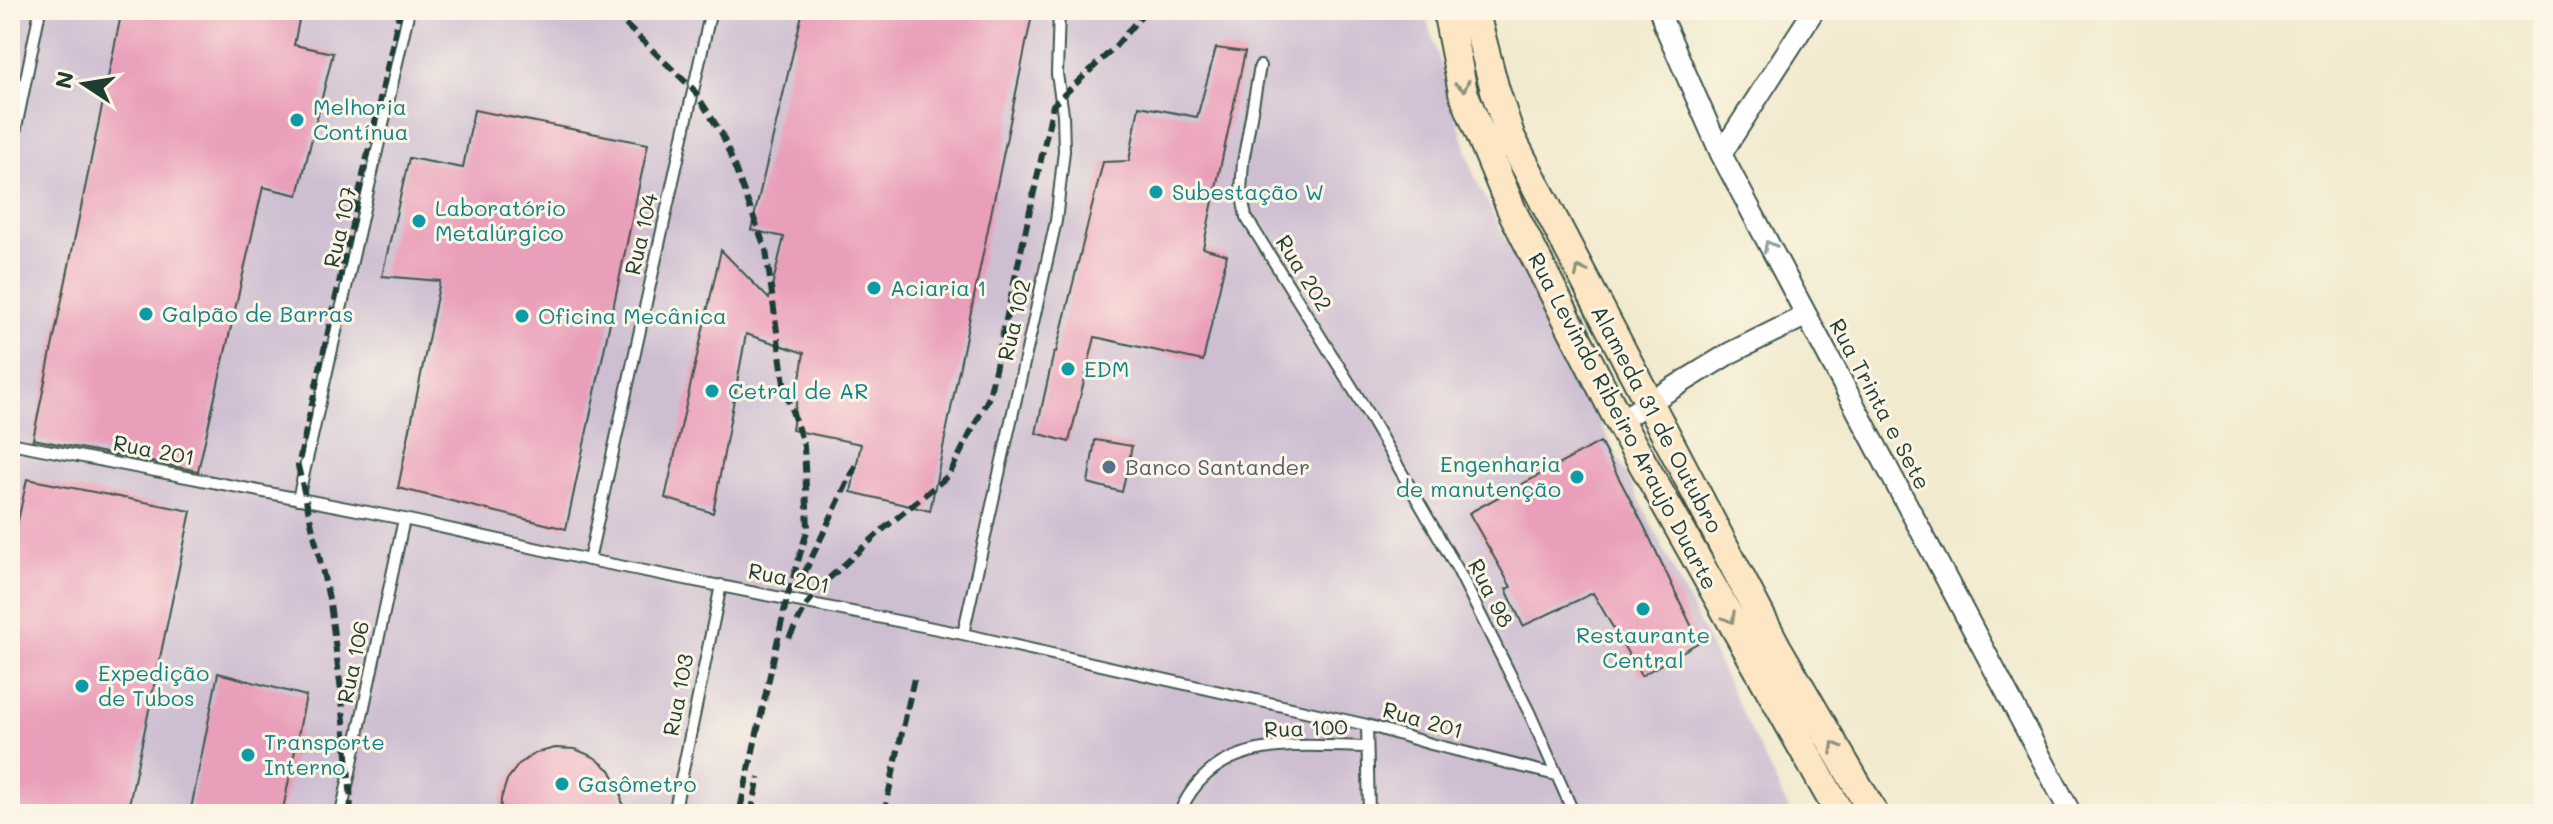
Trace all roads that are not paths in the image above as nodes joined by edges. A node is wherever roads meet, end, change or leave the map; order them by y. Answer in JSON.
{"nodes":[{"id":1,"x":40,"y":10,"type":"edge"},
{"id":2,"x":409,"y":10,"type":"edge"},
{"id":3,"x":711,"y":10,"type":"edge"},
{"id":4,"x":1059,"y":10,"type":"edge"},
{"id":5,"x":1447,"y":10,"type":"edge"},
{"id":6,"x":1474,"y":10,"type":"edge"},
{"id":7,"x":1660,"y":10,"type":"edge"},
{"id":8,"x":1814,"y":10,"type":"edge"},
{"id":9,"x":1260,"y":66,"type":"dead end"},
{"id":10,"x":1721,"y":154,"type":"junction"},
{"id":11,"x":10,"y":157,"type":"edge"},
{"id":12,"x":1805,"y":316,"type":"junction"},
{"id":13,"x":1358,"y":397,"type":"joint"},
{"id":14,"x":1649,"y":403,"type":"junction"},
{"id":15,"x":1619,"y":421,"type":"junction"},
{"id":16,"x":10,"y":443,"type":"edge"},
{"id":17,"x":298,"y":499,"type":"junction"},
{"id":18,"x":404,"y":519,"type":"junction"},
{"id":19,"x":589,"y":560,"type":"junction"},
{"id":20,"x":721,"y":585,"type":"junction"},
{"id":21,"x":963,"y":634,"type":"junction"},
{"id":22,"x":1367,"y":725,"type":"junction"},
{"id":23,"x":1367,"y":747,"type":"junction"},
{"id":24,"x":1556,"y":775,"type":"junction"},
{"id":25,"x":341,"y":814,"type":"edge"},
{"id":26,"x":674,"y":814,"type":"edge"},
{"id":27,"x":1179,"y":814,"type":"edge"},
{"id":28,"x":1369,"y":814,"type":"edge"},
{"id":29,"x":1574,"y":814,"type":"edge"},
{"id":30,"x":1840,"y":814,"type":"edge"},
{"id":31,"x":1874,"y":814,"type":"edge"},
{"id":32,"x":2071,"y":814,"type":"edge"}],
"edges":[{"from":1,"to":11,"type":"lane"},
{"from":2,"to":17,"type":"lane","name":"Rua 107"},
{"from":3,"to":19,"type":"lane","name":"Rua 104"},
{"from":4,"to":21,"type":"lane","name":"Rua 102"},
{"from":5,"to":15,"type":"main road","name":"Rua Levindo Ribeiro Araujo Duarte","one_way":true},
{"from":14,"to":6,"type":"main road","name":"Alameda 31 de Outubro","one_way":true},
{"from":7,"to":10,"type":"street","name":"Rua Trinta e Sete"},
{"from":8,"to":10,"type":"street"},
{"from":9,"to":13,"type":"lane","name":"Rua 202"},
{"from":12,"to":10,"type":"street","name":"Rua Trinta e Sete","one_way":true},
{"from":12,"to":14,"type":"street"},
{"from":12,"to":32,"type":"street","name":"Rua Trinta e Sete"},
{"from":13,"to":24,"type":"lane","name":"Rua 98"},
{"from":14,"to":15,"type":"street"},
{"from":31,"to":14,"type":"main road","name":"Alameda 31 de Outubro","one_way":true},
{"from":15,"to":30,"type":"main road","name":"Rua Levindo Ribeiro Araujo Duarte","one_way":true},
{"from":16,"to":17,"type":"lane","name":"Rua 201"},
{"from":17,"to":18,"type":"lane","name":"Rua 201"},
{"from":18,"to":19,"type":"lane","name":"Rua 201"},
{"from":18,"to":25,"type":"lane","name":"Rua 106"},
{"from":19,"to":20,"type":"lane","name":"Rua 201"},
{"from":20,"to":21,"type":"lane","name":"Rua 201"},
{"from":20,"to":26,"type":"lane","name":"Rua 103"},
{"from":21,"to":22,"type":"lane","name":"Rua 201"},
{"from":22,"to":23,"type":"lane"},
{"from":22,"to":24,"type":"lane","name":"Rua 201"},
{"from":23,"to":27,"type":"lane","name":"Rua 100"},
{"from":23,"to":28,"type":"lane"},
{"from":24,"to":29,"type":"lane","name":"Rua 98"}]}
